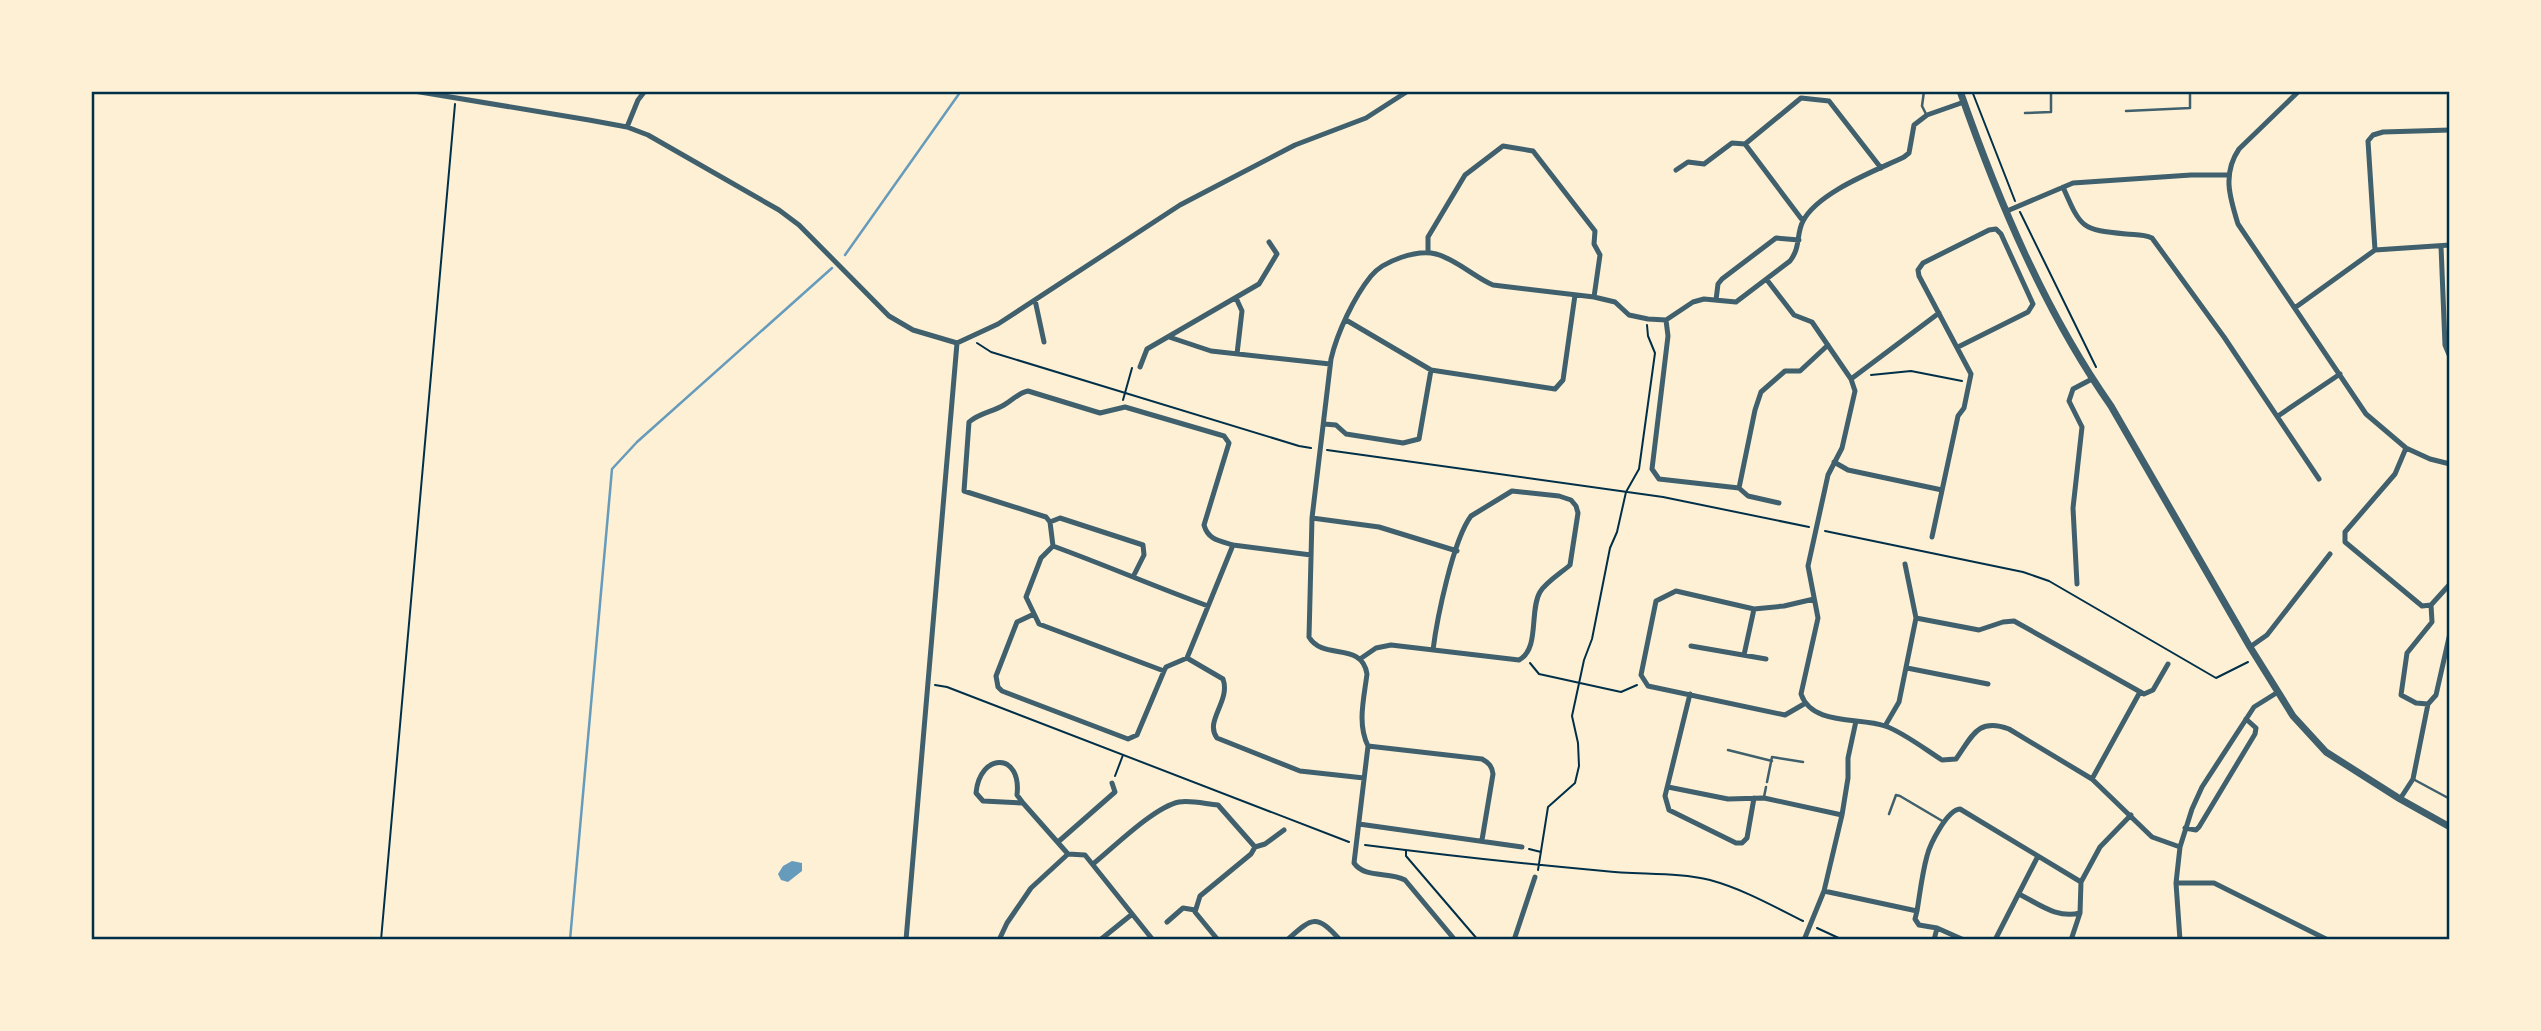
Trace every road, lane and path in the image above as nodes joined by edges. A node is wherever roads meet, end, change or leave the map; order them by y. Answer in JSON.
{"nodes":[{"id":1,"x":414,"y":91,"type":"edge"},
{"id":2,"x":645,"y":91,"type":"edge"},
{"id":3,"x":1408,"y":91,"type":"edge"},
{"id":4,"x":1924,"y":91,"type":"edge"},
{"id":5,"x":1960,"y":91,"type":"edge"},
{"id":6,"x":1972,"y":91,"type":"edge"},
{"id":7,"x":2051,"y":91,"type":"edge"},
{"id":8,"x":2190,"y":91,"type":"edge"},
{"id":9,"x":2299,"y":91,"type":"edge"},
{"id":10,"x":455,"y":97,"type":"junction"},
{"id":11,"x":1964,"y":102,"type":"junction"},
{"id":12,"x":2126,"y":111,"type":"dead end"},
{"id":13,"x":2025,"y":113,"type":"dead end"},
{"id":14,"x":1927,"y":115,"type":"junction"},
{"id":15,"x":627,"y":127,"type":"junction"},
{"id":16,"x":2450,"y":130,"type":"edge"},
{"id":17,"x":1745,"y":145,"type":"junction"},
{"id":18,"x":1881,"y":168,"type":"junction"},
{"id":19,"x":1676,"y":170,"type":"dead end"},
{"id":20,"x":2229,"y":175,"type":"junction"},
{"id":21,"x":2063,"y":187,"type":"junction"},
{"id":22,"x":2017,"y":207,"type":"junction"},
{"id":23,"x":2007,"y":211,"type":"junction"},
{"id":24,"x":1803,"y":221,"type":"junction"},
{"id":25,"x":1799,"y":240,"type":"junction"},
{"id":26,"x":1269,"y":242,"type":"dead end"},
{"id":27,"x":2450,"y":245,"type":"edge"},
{"id":28,"x":2441,"y":246,"type":"junction"},
{"id":29,"x":2375,"y":250,"type":"junction"},
{"id":30,"x":1429,"y":253,"type":"junction"},
{"id":31,"x":1767,"y":279,"type":"junction"},
{"id":32,"x":1575,"y":295,"type":"junction"},
{"id":33,"x":1594,"y":297,"type":"junction"},
{"id":34,"x":1236,"y":298,"type":"junction"},
{"id":35,"x":1035,"y":300,"type":"junction"},
{"id":36,"x":1716,"y":300,"type":"junction"},
{"id":37,"x":2296,"y":307,"type":"junction"},
{"id":38,"x":1938,"y":313,"type":"junction"},
{"id":39,"x":1648,"y":319,"type":"junction"},
{"id":40,"x":1346,"y":320,"type":"junction"},
{"id":41,"x":1666,"y":320,"type":"junction"},
{"id":42,"x":1169,"y":337,"type":"junction"},
{"id":43,"x":1044,"y":342,"type":"dead end"},
{"id":44,"x":957,"y":343,"type":"junction"},
{"id":45,"x":1828,"y":345,"type":"junction"},
{"id":46,"x":1958,"y":347,"type":"junction"},
{"id":47,"x":1237,"y":354,"type":"junction"},
{"id":48,"x":2450,"y":357,"type":"edge"},
{"id":49,"x":1331,"y":364,"type":"junction"},
{"id":50,"x":1140,"y":367,"type":"joint"},
{"id":51,"x":1431,"y":370,"type":"junction"},
{"id":52,"x":1862,"y":371,"type":"junction"},
{"id":53,"x":2340,"y":374,"type":"junction"},
{"id":54,"x":2100,"y":375,"type":"dead end"},
{"id":55,"x":1851,"y":379,"type":"junction"},
{"id":56,"x":2092,"y":379,"type":"junction"},
{"id":57,"x":1970,"y":382,"type":"junction"},
{"id":58,"x":1121,"y":407,"type":"junction"},
{"id":59,"x":2278,"y":416,"type":"junction"},
{"id":60,"x":1324,"y":424,"type":"junction"},
{"id":61,"x":2406,"y":448,"type":"junction"},
{"id":62,"x":1834,"y":462,"type":"junction"},
{"id":63,"x":2450,"y":464,"type":"edge"},
{"id":64,"x":2319,"y":479,"type":"dead end"},
{"id":65,"x":1739,"y":488,"type":"junction"},
{"id":66,"x":1942,"y":490,"type":"junction"},
{"id":67,"x":1779,"y":502,"type":"dead end"},
{"id":68,"x":1312,"y":518,"type":"junction"},
{"id":69,"x":1050,"y":522,"type":"junction"},
{"id":70,"x":1816,"y":529,"type":"junction"},
{"id":71,"x":1932,"y":537,"type":"dead end"},
{"id":72,"x":1233,"y":545,"type":"junction"},
{"id":73,"x":1053,"y":546,"type":"junction"},
{"id":74,"x":1457,"y":551,"type":"junction"},
{"id":75,"x":2330,"y":554,"type":"dead end"},
{"id":76,"x":1311,"y":555,"type":"junction"},
{"id":77,"x":1905,"y":564,"type":"dead end"},
{"id":78,"x":1134,"y":575,"type":"junction"},
{"id":79,"x":2077,"y":584,"type":"dead end"},
{"id":80,"x":2450,"y":584,"type":"edge"},
{"id":81,"x":1814,"y":598,"type":"junction"},
{"id":82,"x":2431,"y":605,"type":"junction"},
{"id":83,"x":1208,"y":606,"type":"junction"},
{"id":84,"x":1754,"y":610,"type":"junction"},
{"id":85,"x":1034,"y":614,"type":"junction"},
{"id":86,"x":1916,"y":618,"type":"junction"},
{"id":87,"x":2450,"y":633,"type":"edge"},
{"id":88,"x":1691,"y":646,"type":"dead end"},
{"id":89,"x":2250,"y":648,"type":"junction"},
{"id":90,"x":1433,"y":650,"type":"junction"},
{"id":91,"x":1744,"y":655,"type":"junction"},
{"id":92,"x":1524,"y":657,"type":"junction"},
{"id":93,"x":1187,"y":658,"type":"junction"},
{"id":94,"x":1360,"y":659,"type":"junction"},
{"id":95,"x":1766,"y":659,"type":"dead end"},
{"id":96,"x":2250,"y":661,"type":"dead end"},
{"id":97,"x":2168,"y":664,"type":"dead end"},
{"id":98,"x":1907,"y":667,"type":"junction"},
{"id":99,"x":1164,"y":671,"type":"junction"},
{"id":100,"x":1644,"y":680,"type":"junction"},
{"id":101,"x":1579,"y":682,"type":"junction"},
{"id":102,"x":928,"y":684,"type":"junction"},
{"id":103,"x":1988,"y":684,"type":"dead end"},
{"id":104,"x":2140,"y":692,"type":"junction"},
{"id":105,"x":2278,"y":692,"type":"junction"},
{"id":106,"x":1690,"y":694,"type":"junction"},
{"id":107,"x":1804,"y":704,"type":"junction"},
{"id":108,"x":2428,"y":704,"type":"junction"},
{"id":109,"x":2246,"y":719,"type":"junction"},
{"id":110,"x":1856,"y":721,"type":"junction"},
{"id":111,"x":1885,"y":726,"type":"junction"},
{"id":112,"x":1367,"y":746,"type":"junction"},
{"id":113,"x":1728,"y":750,"type":"dead end"},
{"id":114,"x":1124,"y":754,"type":"junction"},
{"id":115,"x":1772,"y":761,"type":"junction"},
{"id":116,"x":1803,"y":762,"type":"dead end"},
{"id":117,"x":1364,"y":778,"type":"junction"},
{"id":118,"x":2092,"y":779,"type":"junction"},
{"id":119,"x":2413,"y":779,"type":"junction"},
{"id":120,"x":1112,"y":783,"type":"joint"},
{"id":121,"x":1668,"y":787,"type":"junction"},
{"id":122,"x":1764,"y":797,"type":"junction"},
{"id":123,"x":1754,"y":798,"type":"junction"},
{"id":124,"x":2400,"y":799,"type":"junction"},
{"id":125,"x":2450,"y":799,"type":"edge"},
{"id":126,"x":1023,"y":803,"type":"junction"},
{"id":127,"x":1889,"y":814,"type":"dead end"},
{"id":128,"x":1842,"y":815,"type":"junction"},
{"id":129,"x":2131,"y":815,"type":"junction"},
{"id":130,"x":1944,"y":822,"type":"junction"},
{"id":131,"x":1359,"y":824,"type":"junction"},
{"id":132,"x":2450,"y":827,"type":"edge"},
{"id":133,"x":2185,"y":828,"type":"junction"},
{"id":134,"x":1284,"y":830,"type":"dead end"},
{"id":135,"x":1482,"y":840,"type":"junction"},
{"id":136,"x":1058,"y":842,"type":"junction"},
{"id":137,"x":1357,"y":844,"type":"junction"},
{"id":138,"x":1255,"y":847,"type":"junction"},
{"id":139,"x":1522,"y":847,"type":"joint"},
{"id":140,"x":2180,"y":847,"type":"junction"},
{"id":141,"x":1406,"y":850,"type":"junction"},
{"id":142,"x":1542,"y":852,"type":"junction"},
{"id":143,"x":1068,"y":853,"type":"junction"},
{"id":144,"x":2038,"y":856,"type":"junction"},
{"id":145,"x":1093,"y":864,"type":"junction"},
{"id":146,"x":1540,"y":865,"type":"junction"},
{"id":147,"x":1535,"y":877,"type":"dead end"},
{"id":148,"x":2081,"y":882,"type":"junction"},
{"id":149,"x":2176,"y":883,"type":"junction"},
{"id":150,"x":1824,"y":891,"type":"junction"},
{"id":151,"x":2019,"y":894,"type":"junction"},
{"id":152,"x":1195,"y":910,"type":"junction"},
{"id":153,"x":1917,"y":911,"type":"junction"},
{"id":154,"x":2080,"y":912,"type":"junction"},
{"id":155,"x":1131,"y":915,"type":"junction"},
{"id":156,"x":1167,"y":922,"type":"dead end"},
{"id":157,"x":1809,"y":924,"type":"junction"},
{"id":158,"x":1937,"y":928,"type":"junction"},
{"id":159,"x":381,"y":940,"type":"edge"},
{"id":160,"x":906,"y":940,"type":"edge"},
{"id":161,"x":999,"y":940,"type":"edge"},
{"id":162,"x":1100,"y":940,"type":"edge"},
{"id":163,"x":1153,"y":940,"type":"edge"},
{"id":164,"x":1218,"y":940,"type":"edge"},
{"id":165,"x":1287,"y":940,"type":"edge"},
{"id":166,"x":1340,"y":940,"type":"edge"},
{"id":167,"x":1455,"y":940,"type":"edge"},
{"id":168,"x":1478,"y":940,"type":"edge"},
{"id":169,"x":1514,"y":940,"type":"edge"},
{"id":170,"x":1804,"y":940,"type":"edge"},
{"id":171,"x":1843,"y":940,"type":"edge"},
{"id":172,"x":1934,"y":940,"type":"edge"},
{"id":173,"x":1964,"y":940,"type":"edge"},
{"id":174,"x":1995,"y":940,"type":"edge"},
{"id":175,"x":2071,"y":940,"type":"edge"},
{"id":176,"x":2180,"y":940,"type":"edge"},
{"id":177,"x":2328,"y":940,"type":"edge"}],
"edges":[{"from":1,"to":10,"type":"street"},
{"from":2,"to":15,"type":"street"},
{"from":3,"to":35,"type":"street"},
{"from":4,"to":14,"type":"lane"},
{"from":5,"to":11,"type":"street"},
{"from":6,"to":22,"type":"path"},
{"from":7,"to":13,"type":"lane"},
{"from":8,"to":12,"type":"lane"},
{"from":9,"to":20,"type":"street"},
{"from":10,"to":15,"type":"street"},
{"from":10,"to":159,"type":"path"},
{"from":11,"to":14,"type":"street"},
{"from":11,"to":23,"type":"street"},
{"from":14,"to":18,"type":"street"},
{"from":15,"to":44,"type":"street"},
{"from":16,"to":29,"type":"street"},
{"from":17,"to":18,"type":"street"},
{"from":17,"to":19,"type":"street"},
{"from":17,"to":24,"type":"street"},
{"from":18,"to":24,"type":"street"},
{"from":20,"to":21,"type":"street"},
{"from":20,"to":37,"type":"street"},
{"from":21,"to":22,"type":"street"},
{"from":21,"to":59,"type":"street"},
{"from":22,"to":23,"type":"street"},
{"from":22,"to":54,"type":"path"},
{"from":23,"to":56,"type":"street"},
{"from":24,"to":25,"type":"street"},
{"from":25,"to":31,"type":"street"},
{"from":25,"to":36,"type":"street"},
{"from":26,"to":34,"type":"street"},
{"from":27,"to":28,"type":"street"},
{"from":28,"to":29,"type":"street"},
{"from":28,"to":48,"type":"street"},
{"from":29,"to":37,"type":"street"},
{"from":30,"to":32,"type":"street"},
{"from":30,"to":33,"type":"street"},
{"from":30,"to":40,"type":"street"},
{"from":31,"to":36,"type":"street"},
{"from":31,"to":45,"type":"street"},
{"from":32,"to":33,"type":"street"},
{"from":32,"to":51,"type":"street"},
{"from":33,"to":39,"type":"street"},
{"from":34,"to":42,"type":"street"},
{"from":34,"to":47,"type":"street"},
{"from":35,"to":43,"type":"street"},
{"from":35,"to":44,"type":"street"},
{"from":36,"to":41,"type":"street"},
{"from":37,"to":53,"type":"street"},
{"from":38,"to":46,"type":"street"},
{"from":38,"to":46,"type":"street"},
{"from":38,"to":52,"type":"street"},
{"from":39,"to":41,"type":"street"},
{"from":39,"to":101,"type":"path"},
{"from":40,"to":49,"type":"street"},
{"from":40,"to":51,"type":"street"},
{"from":41,"to":65,"type":"street"},
{"from":42,"to":47,"type":"street"},
{"from":42,"to":50,"type":"street"},
{"from":44,"to":102,"type":"street"},
{"from":45,"to":55,"type":"street"},
{"from":45,"to":65,"type":"street"},
{"from":46,"to":57,"type":"street"},
{"from":47,"to":49,"type":"street"},
{"from":49,"to":60,"type":"street"},
{"from":50,"to":58,"type":"path"},
{"from":51,"to":60,"type":"street"},
{"from":52,"to":55,"type":"street"},
{"from":52,"to":57,"type":"path"},
{"from":53,"to":59,"type":"street"},
{"from":53,"to":61,"type":"street"},
{"from":55,"to":62,"type":"street"},
{"from":56,"to":79,"type":"street"},
{"from":56,"to":89,"type":"street"},
{"from":57,"to":66,"type":"street"},
{"from":58,"to":69,"type":"street"},
{"from":58,"to":72,"type":"street"},
{"from":59,"to":64,"type":"street"},
{"from":60,"to":68,"type":"street"},
{"from":61,"to":63,"type":"street"},
{"from":61,"to":82,"type":"street"},
{"from":62,"to":66,"type":"street"},
{"from":62,"to":70,"type":"street"},
{"from":65,"to":67,"type":"street"},
{"from":66,"to":71,"type":"street"},
{"from":68,"to":74,"type":"street"},
{"from":68,"to":76,"type":"street"},
{"from":69,"to":73,"type":"street"},
{"from":69,"to":78,"type":"street"},
{"from":70,"to":81,"type":"street"},
{"from":70,"to":96,"type":"path"},
{"from":72,"to":76,"type":"street"},
{"from":72,"to":83,"type":"street"},
{"from":73,"to":78,"type":"street"},
{"from":73,"to":85,"type":"street"},
{"from":74,"to":90,"type":"street"},
{"from":74,"to":92,"type":"street"},
{"from":75,"to":89,"type":"street"},
{"from":76,"to":94,"type":"street"},
{"from":77,"to":86,"type":"street"},
{"from":78,"to":83,"type":"street"},
{"from":80,"to":82,"type":"street"},
{"from":81,"to":84,"type":"street"},
{"from":81,"to":107,"type":"street"},
{"from":82,"to":108,"type":"street"},
{"from":83,"to":93,"type":"street"},
{"from":84,"to":91,"type":"street"},
{"from":84,"to":100,"type":"street"},
{"from":85,"to":99,"type":"street"},
{"from":85,"to":99,"type":"street"},
{"from":86,"to":98,"type":"street"},
{"from":86,"to":104,"type":"street"},
{"from":87,"to":108,"type":"street"},
{"from":88,"to":91,"type":"street"},
{"from":89,"to":105,"type":"street"},
{"from":90,"to":92,"type":"street"},
{"from":90,"to":94,"type":"street"},
{"from":91,"to":95,"type":"street"},
{"from":92,"to":101,"type":"path"},
{"from":93,"to":99,"type":"street"},
{"from":93,"to":117,"type":"street"},
{"from":94,"to":112,"type":"street"},
{"from":97,"to":104,"type":"street"},
{"from":98,"to":103,"type":"street"},
{"from":98,"to":111,"type":"street"},
{"from":100,"to":101,"type":"path"},
{"from":100,"to":106,"type":"street"},
{"from":101,"to":142,"type":"path"},
{"from":102,"to":114,"type":"path"},
{"from":102,"to":160,"type":"street"},
{"from":104,"to":118,"type":"street"},
{"from":105,"to":109,"type":"street"},
{"from":105,"to":124,"type":"street"},
{"from":106,"to":107,"type":"street"},
{"from":106,"to":121,"type":"street"},
{"from":107,"to":110,"type":"street"},
{"from":108,"to":119,"type":"street"},
{"from":109,"to":133,"type":"street"},
{"from":109,"to":133,"type":"street"},
{"from":110,"to":111,"type":"street"},
{"from":110,"to":128,"type":"street"},
{"from":111,"to":118,"type":"street"},
{"from":112,"to":117,"type":"street"},
{"from":112,"to":135,"type":"street"},
{"from":113,"to":115,"type":"lane"},
{"from":114,"to":120,"type":"path"},
{"from":114,"to":137,"type":"path"},
{"from":115,"to":116,"type":"lane"},
{"from":115,"to":122,"type":"lane"},
{"from":117,"to":131,"type":"street"},
{"from":118,"to":129,"type":"street"},
{"from":119,"to":124,"type":"street"},
{"from":119,"to":125,"type":"lane"},
{"from":120,"to":136,"type":"street"},
{"from":121,"to":123,"type":"street"},
{"from":121,"to":123,"type":"street"},
{"from":122,"to":123,"type":"street"},
{"from":122,"to":128,"type":"street"},
{"from":124,"to":132,"type":"street"},
{"from":126,"to":126,"type":"street"},
{"from":126,"to":136,"type":"street"},
{"from":127,"to":130,"type":"lane"},
{"from":128,"to":150,"type":"street"},
{"from":129,"to":140,"type":"street"},
{"from":129,"to":148,"type":"street"},
{"from":130,"to":144,"type":"street"},
{"from":130,"to":153,"type":"street"},
{"from":131,"to":135,"type":"street"},
{"from":131,"to":137,"type":"street"},
{"from":133,"to":140,"type":"street"},
{"from":134,"to":138,"type":"street"},
{"from":135,"to":139,"type":"street"},
{"from":136,"to":143,"type":"street"},
{"from":137,"to":141,"type":"path"},
{"from":137,"to":167,"type":"street"},
{"from":138,"to":145,"type":"street"},
{"from":138,"to":152,"type":"street"},
{"from":139,"to":142,"type":"path"},
{"from":140,"to":149,"type":"street"},
{"from":141,"to":146,"type":"path"},
{"from":141,"to":168,"type":"path"},
{"from":142,"to":146,"type":"path"},
{"from":143,"to":145,"type":"street"},
{"from":143,"to":161,"type":"street"},
{"from":144,"to":148,"type":"street"},
{"from":144,"to":151,"type":"street"},
{"from":145,"to":155,"type":"street"},
{"from":146,"to":157,"type":"path"},
{"from":147,"to":169,"type":"street"},
{"from":148,"to":154,"type":"street"},
{"from":149,"to":176,"type":"street"},
{"from":149,"to":177,"type":"street"},
{"from":150,"to":153,"type":"street"},
{"from":150,"to":157,"type":"street"},
{"from":151,"to":154,"type":"street"},
{"from":151,"to":174,"type":"street"},
{"from":152,"to":156,"type":"street"},
{"from":152,"to":164,"type":"street"},
{"from":153,"to":158,"type":"street"},
{"from":154,"to":175,"type":"street"},
{"from":155,"to":162,"type":"street"},
{"from":155,"to":163,"type":"street"},
{"from":157,"to":170,"type":"street"},
{"from":157,"to":171,"type":"path"},
{"from":158,"to":172,"type":"street"},
{"from":158,"to":173,"type":"street"},
{"from":165,"to":166,"type":"street"}]}
